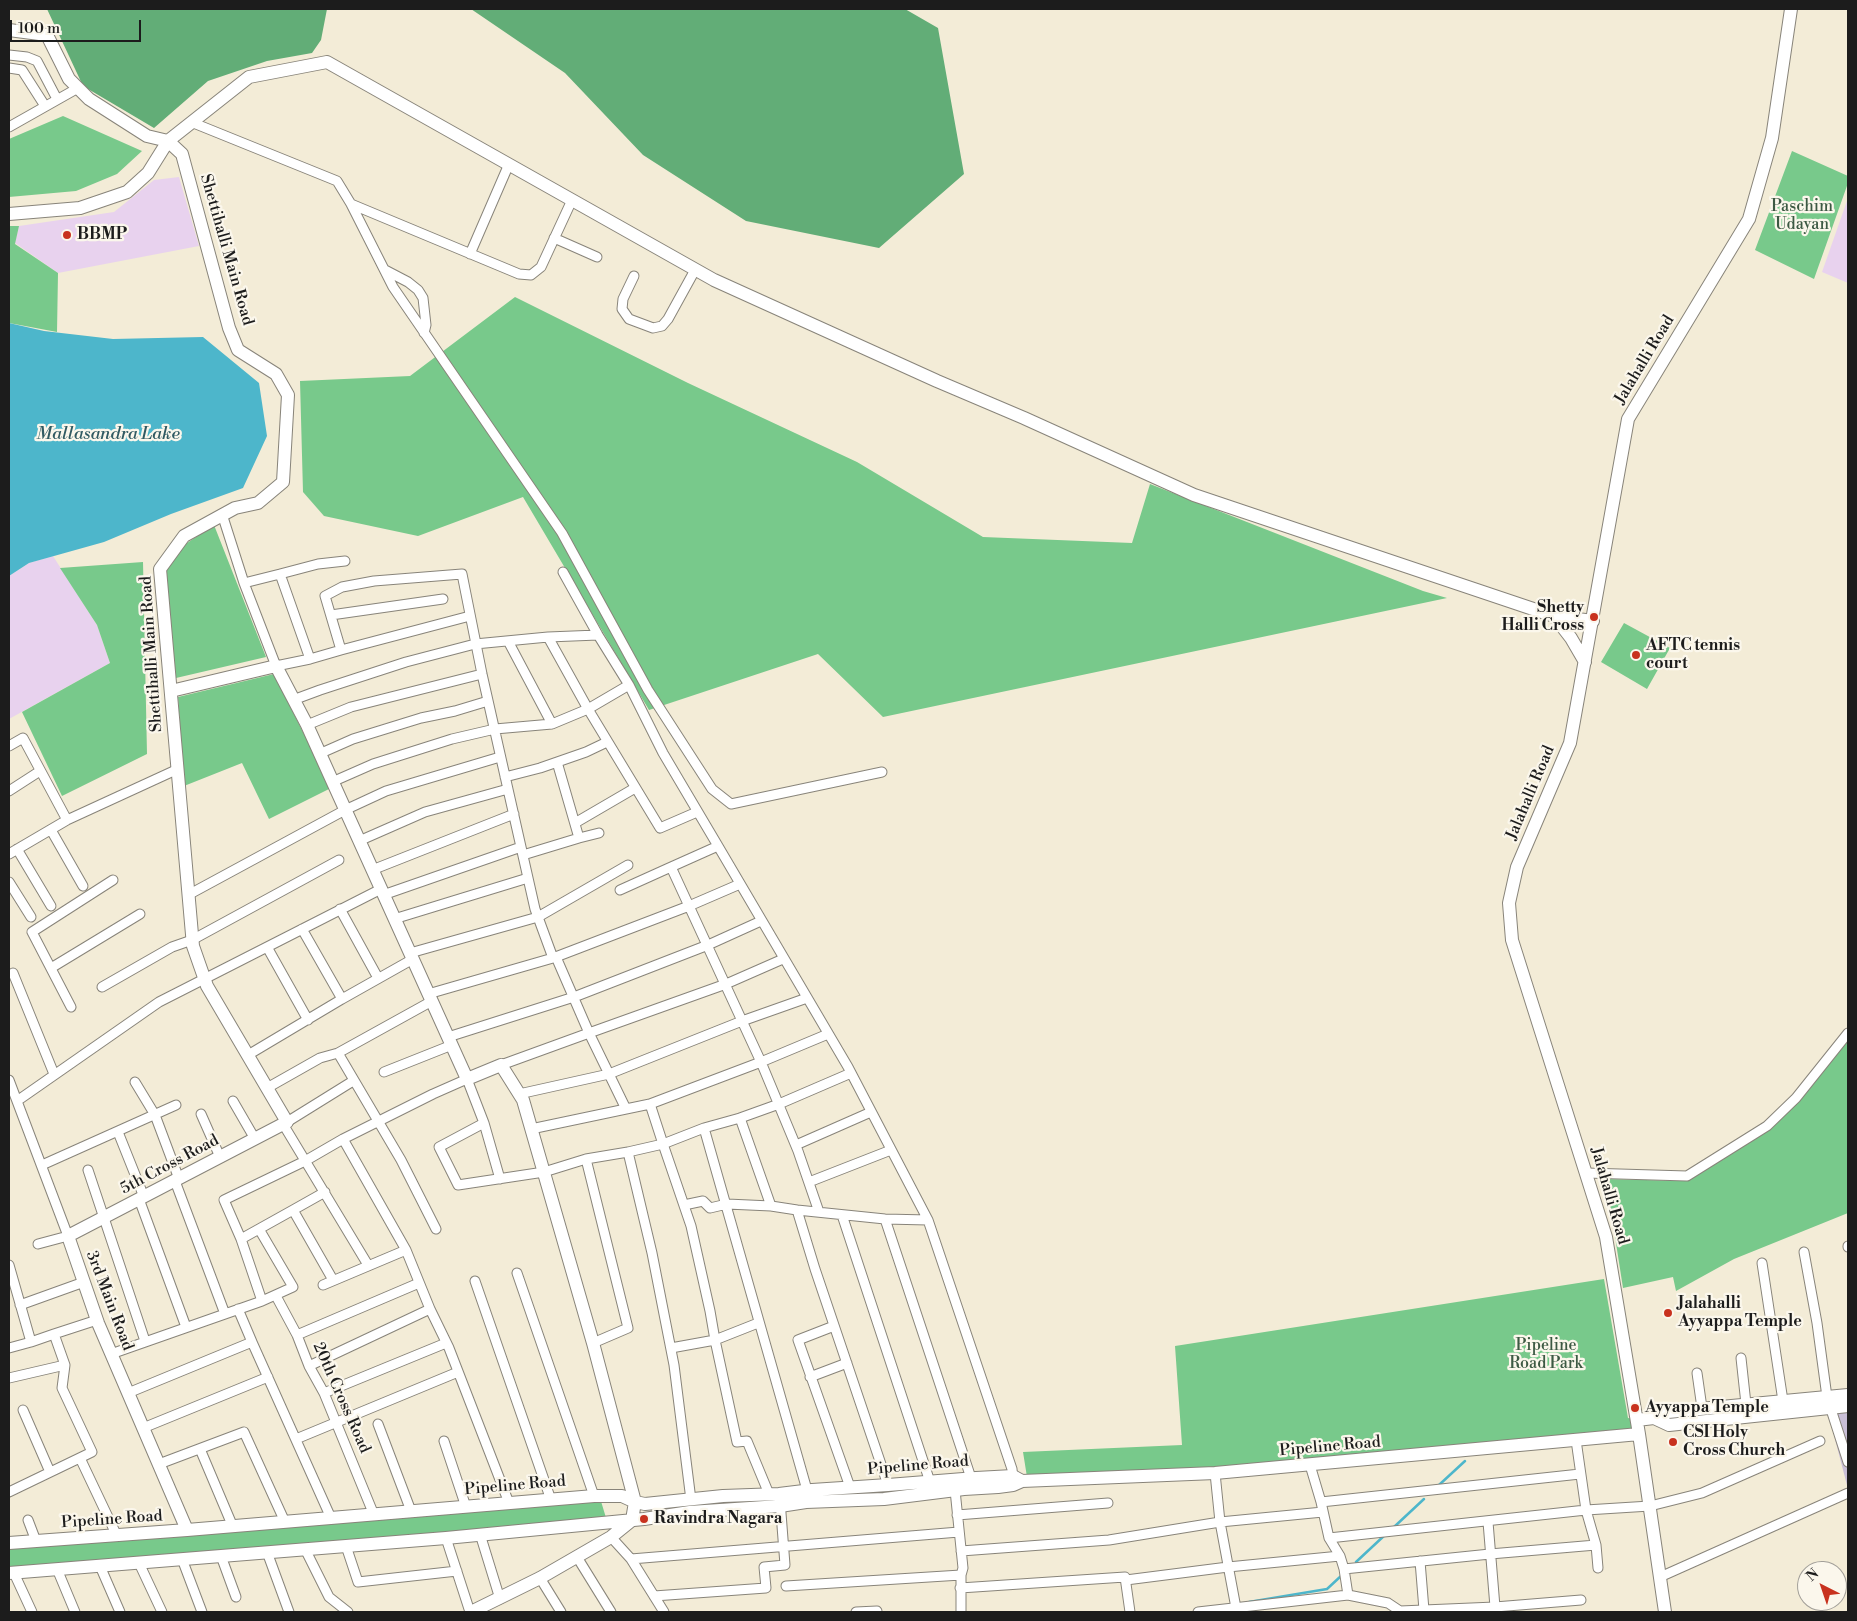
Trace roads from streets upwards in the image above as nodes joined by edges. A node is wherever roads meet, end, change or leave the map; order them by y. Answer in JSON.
{"nodes":[{"id":1,"x":1791,"y":9,"type":"edge"},
{"id":2,"x":9,"y":30,"type":"edge"},
{"id":3,"x":9,"y":55,"type":"edge"},
{"id":4,"x":9,"y":68,"type":"edge"},
{"id":5,"x":78,"y":88,"type":"junction"},
{"id":6,"x":57,"y":99,"type":"junction"},
{"id":7,"x":45,"y":106,"type":"junction"},
{"id":8,"x":192,"y":122,"type":"junction"},
{"id":9,"x":9,"y":127,"type":"edge"},
{"id":10,"x":168,"y":140,"type":"junction"},
{"id":11,"x":509,"y":164,"type":"junction"},
{"id":12,"x":572,"y":200,"type":"junction"},
{"id":13,"x":351,"y":204,"type":"junction"},
{"id":14,"x":9,"y":214,"type":"edge"},
{"id":15,"x":554,"y":238,"type":"junction"},
{"id":16,"x":470,"y":254,"type":"junction"},
{"id":17,"x":597,"y":257,"type":"dead end"},
{"id":18,"x":384,"y":270,"type":"junction"},
{"id":19,"x":695,"y":270,"type":"junction"},
{"id":20,"x":634,"y":276,"type":"dead end"},
{"id":21,"x":424,"y":333,"type":"junction"},
{"id":22,"x":222,"y":514,"type":"junction"},
{"id":23,"x":345,"y":561,"type":"dead end"},
{"id":24,"x":563,"y":572,"type":"dead end"},
{"id":25,"x":280,"y":574,"type":"junction"},
{"id":26,"x":244,"y":583,"type":"junction"},
{"id":27,"x":443,"y":599,"type":"dead end"},
{"id":28,"x":1596,"y":601,"type":"junction"},
{"id":29,"x":331,"y":615,"type":"junction"},
{"id":30,"x":470,"y":616,"type":"junction"},
{"id":31,"x":1560,"y":617,"type":"junction"},
{"id":32,"x":1593,"y":621,"type":"junction"},
{"id":33,"x":598,"y":635,"type":"junction"},
{"id":34,"x":548,"y":637,"type":"junction"},
{"id":35,"x":508,"y":641,"type":"junction"},
{"id":36,"x":475,"y":644,"type":"junction"},
{"id":37,"x":341,"y":650,"type":"junction"},
{"id":38,"x":310,"y":659,"type":"junction"},
{"id":39,"x":1585,"y":662,"type":"junction"},
{"id":40,"x":276,"y":666,"type":"junction"},
{"id":41,"x":482,"y":674,"type":"junction"},
{"id":42,"x":629,"y":685,"type":"junction"},
{"id":43,"x":171,"y":691,"type":"junction"},
{"id":44,"x":294,"y":700,"type":"junction"},
{"id":45,"x":488,"y":701,"type":"junction"},
{"id":46,"x":588,"y":709,"type":"junction"},
{"id":47,"x":552,"y":724,"type":"junction"},
{"id":48,"x":307,"y":726,"type":"junction"},
{"id":49,"x":495,"y":729,"type":"junction"},
{"id":50,"x":607,"y":742,"type":"junction"},
{"id":51,"x":9,"y":746,"type":"edge"},
{"id":52,"x":319,"y":754,"type":"junction"},
{"id":53,"x":500,"y":757,"type":"junction"},
{"id":54,"x":557,"y":762,"type":"junction"},
{"id":55,"x":178,"y":769,"type":"junction"},
{"id":56,"x":40,"y":771,"type":"junction"},
{"id":57,"x":882,"y":772,"type":"dead end"},
{"id":58,"x":505,"y":777,"type":"junction"},
{"id":59,"x":332,"y":782,"type":"junction"},
{"id":60,"x":636,"y":788,"type":"junction"},
{"id":61,"x":508,"y":789,"type":"junction"},
{"id":62,"x":9,"y":791,"type":"edge"},
{"id":63,"x":345,"y":810,"type":"junction"},
{"id":64,"x":697,"y":812,"type":"junction"},
{"id":65,"x":514,"y":814,"type":"junction"},
{"id":66,"x":66,"y":820,"type":"junction"},
{"id":67,"x":575,"y":823,"type":"junction"},
{"id":68,"x":51,"y":830,"type":"junction"},
{"id":69,"x":599,"y":833,"type":"dead end"},
{"id":70,"x":579,"y":838,"type":"junction"},
{"id":71,"x":359,"y":842,"type":"junction"},
{"id":72,"x":718,"y":846,"type":"junction"},
{"id":73,"x":17,"y":849,"type":"junction"},
{"id":74,"x":522,"y":851,"type":"junction"},
{"id":75,"x":9,"y":854,"type":"edge"},
{"id":76,"x":339,"y":860,"type":"dead end"},
{"id":77,"x":628,"y":865,"type":"dead end"},
{"id":78,"x":671,"y":867,"type":"junction"},
{"id":79,"x":372,"y":870,"type":"junction"},
{"id":80,"x":528,"y":878,"type":"junction"},
{"id":81,"x":114,"y":880,"type":"dead end"},
{"id":82,"x":9,"y":882,"type":"edge"},
{"id":83,"x":740,"y":884,"type":"junction"},
{"id":84,"x":83,"y":886,"type":"dead end"},
{"id":85,"x":620,"y":890,"type":"dead end"},
{"id":86,"x":382,"y":892,"type":"junction"},
{"id":87,"x":188,"y":895,"type":"junction"},
{"id":88,"x":51,"y":906,"type":"dead end"},
{"id":89,"x":689,"y":906,"type":"junction"},
{"id":90,"x":340,"y":909,"type":"junction"},
{"id":91,"x":140,"y":914,"type":"dead end"},
{"id":92,"x":538,"y":917,"type":"junction"},
{"id":93,"x":31,"y":918,"type":"dead end"},
{"id":94,"x":394,"y":919,"type":"junction"},
{"id":95,"x":761,"y":921,"type":"junction"},
{"id":96,"x":302,"y":929,"type":"junction"},
{"id":97,"x":192,"y":940,"type":"junction"},
{"id":98,"x":708,"y":945,"type":"junction"},
{"id":99,"x":268,"y":947,"type":"junction"},
{"id":100,"x":411,"y":956,"type":"junction"},
{"id":101,"x":554,"y":957,"type":"junction"},
{"id":102,"x":783,"y":959,"type":"junction"},
{"id":103,"x":51,"y":968,"type":"junction"},
{"id":104,"x":13,"y":973,"type":"dead end"},
{"id":105,"x":204,"y":978,"type":"junction"},
{"id":106,"x":378,"y":978,"type":"junction"},
{"id":107,"x":726,"y":984,"type":"junction"},
{"id":108,"x":102,"y":987,"type":"dead end"},
{"id":109,"x":574,"y":997,"type":"junction"},
{"id":110,"x":430,"y":998,"type":"junction"},
{"id":111,"x":807,"y":998,"type":"junction"},
{"id":112,"x":342,"y":999,"type":"junction"},
{"id":113,"x":71,"y":1007,"type":"dead end"},
{"id":114,"x":308,"y":1020,"type":"junction"},
{"id":115,"x":742,"y":1020,"type":"junction"},
{"id":116,"x":1848,"y":1032,"type":"edge"},
{"id":117,"x":589,"y":1033,"type":"junction"},
{"id":118,"x":828,"y":1034,"type":"junction"},
{"id":119,"x":450,"y":1041,"type":"junction"},
{"id":120,"x":338,"y":1053,"type":"junction"},
{"id":121,"x":248,"y":1056,"type":"junction"},
{"id":122,"x":761,"y":1062,"type":"junction"},
{"id":123,"x":501,"y":1065,"type":"junction"},
{"id":124,"x":384,"y":1072,"type":"dead end"},
{"id":125,"x":851,"y":1073,"type":"junction"},
{"id":126,"x":54,"y":1074,"type":"junction"},
{"id":127,"x":609,"y":1074,"type":"junction"},
{"id":128,"x":467,"y":1079,"type":"junction"},
{"id":129,"x":9,"y":1080,"type":"edge"},
{"id":130,"x":353,"y":1081,"type":"junction"},
{"id":131,"x":135,"y":1082,"type":"dead end"},
{"id":132,"x":267,"y":1088,"type":"junction"},
{"id":133,"x":519,"y":1094,"type":"junction"},
{"id":134,"x":17,"y":1100,"type":"junction"},
{"id":135,"x":233,"y":1101,"type":"dead end"},
{"id":136,"x":650,"y":1104,"type":"junction"},
{"id":137,"x":779,"y":1104,"type":"junction"},
{"id":138,"x":176,"y":1105,"type":"dead end"},
{"id":139,"x":626,"y":1109,"type":"junction"},
{"id":140,"x":871,"y":1112,"type":"junction"},
{"id":141,"x":201,"y":1114,"type":"dead end"},
{"id":142,"x":155,"y":1115,"type":"junction"},
{"id":143,"x":740,"y":1118,"type":"junction"},
{"id":144,"x":379,"y":1121,"type":"junction"},
{"id":145,"x":285,"y":1123,"type":"junction"},
{"id":146,"x":484,"y":1123,"type":"junction"},
{"id":147,"x":704,"y":1128,"type":"junction"},
{"id":148,"x":531,"y":1129,"type":"junction"},
{"id":149,"x":118,"y":1132,"type":"junction"},
{"id":150,"x":255,"y":1139,"type":"junction"},
{"id":151,"x":343,"y":1139,"type":"junction"},
{"id":152,"x":663,"y":1144,"type":"junction"},
{"id":153,"x":796,"y":1145,"type":"junction"},
{"id":154,"x":891,"y":1150,"type":"junction"},
{"id":155,"x":628,"y":1152,"type":"junction"},
{"id":156,"x":220,"y":1157,"type":"junction"},
{"id":157,"x":586,"y":1159,"type":"junction"},
{"id":158,"x":306,"y":1161,"type":"junction"},
{"id":159,"x":42,"y":1165,"type":"junction"},
{"id":160,"x":88,"y":1170,"type":"dead end"},
{"id":161,"x":544,"y":1172,"type":"junction"},
{"id":162,"x":1586,"y":1173,"type":"junction"},
{"id":163,"x":500,"y":1179,"type":"junction"},
{"id":164,"x":177,"y":1180,"type":"junction"},
{"id":165,"x":808,"y":1182,"type":"junction"},
{"id":166,"x":324,"y":1192,"type":"junction"},
{"id":167,"x":142,"y":1198,"type":"junction"},
{"id":168,"x":727,"y":1204,"type":"junction"},
{"id":169,"x":684,"y":1205,"type":"junction"},
{"id":170,"x":771,"y":1206,"type":"junction"},
{"id":171,"x":293,"y":1210,"type":"junction"},
{"id":172,"x":797,"y":1210,"type":"junction"},
{"id":173,"x":819,"y":1212,"type":"junction"},
{"id":174,"x":842,"y":1214,"type":"junction"},
{"id":175,"x":105,"y":1217,"type":"junction"},
{"id":176,"x":885,"y":1219,"type":"junction"},
{"id":177,"x":928,"y":1220,"type":"junction"},
{"id":178,"x":259,"y":1229,"type":"junction"},
{"id":179,"x":436,"y":1229,"type":"dead end"},
{"id":180,"x":68,"y":1236,"type":"junction"},
{"id":181,"x":241,"y":1238,"type":"junction"},
{"id":182,"x":38,"y":1244,"type":"dead end"},
{"id":183,"x":406,"y":1250,"type":"junction"},
{"id":184,"x":1804,"y":1252,"type":"dead end"},
{"id":185,"x":1762,"y":1263,"type":"dead end"},
{"id":186,"x":9,"y":1265,"type":"edge"},
{"id":187,"x":368,"y":1265,"type":"junction"},
{"id":188,"x":517,"y":1273,"type":"dead end"},
{"id":189,"x":333,"y":1280,"type":"junction"},
{"id":190,"x":475,"y":1281,"type":"dead end"},
{"id":191,"x":84,"y":1282,"type":"junction"},
{"id":192,"x":419,"y":1283,"type":"junction"},
{"id":193,"x":323,"y":1285,"type":"dead end"},
{"id":194,"x":276,"y":1296,"type":"junction"},
{"id":195,"x":262,"y":1301,"type":"junction"},
{"id":196,"x":20,"y":1305,"type":"junction"},
{"id":197,"x":238,"y":1309,"type":"junction"},
{"id":198,"x":430,"y":1309,"type":"junction"},
{"id":199,"x":225,"y":1314,"type":"junction"},
{"id":200,"x":97,"y":1320,"type":"junction"},
{"id":201,"x":758,"y":1323,"type":"junction"},
{"id":202,"x":834,"y":1326,"type":"junction"},
{"id":203,"x":186,"y":1328,"type":"junction"},
{"id":204,"x":54,"y":1334,"type":"junction"},
{"id":205,"x":297,"y":1335,"type":"junction"},
{"id":206,"x":715,"y":1340,"type":"junction"},
{"id":207,"x":146,"y":1341,"type":"junction"},
{"id":208,"x":31,"y":1342,"type":"junction"},
{"id":209,"x":252,"y":1342,"type":"junction"},
{"id":210,"x":446,"y":1343,"type":"junction"},
{"id":211,"x":593,"y":1343,"type":"junction"},
{"id":212,"x":9,"y":1348,"type":"edge"},
{"id":213,"x":671,"y":1348,"type":"junction"},
{"id":214,"x":111,"y":1354,"type":"junction"},
{"id":215,"x":1741,"y":1358,"type":"dead end"},
{"id":216,"x":847,"y":1363,"type":"junction"},
{"id":217,"x":65,"y":1365,"type":"junction"},
{"id":218,"x":309,"y":1366,"type":"junction"},
{"id":219,"x":458,"y":1372,"type":"junction"},
{"id":220,"x":1696,"y":1373,"type":"dead end"},
{"id":221,"x":268,"y":1377,"type":"junction"},
{"id":222,"x":810,"y":1377,"type":"junction"},
{"id":223,"x":9,"y":1378,"type":"edge"},
{"id":224,"x":128,"y":1393,"type":"junction"},
{"id":225,"x":324,"y":1393,"type":"junction"},
{"id":226,"x":1848,"y":1395,"type":"edge"},
{"id":227,"x":1783,"y":1401,"type":"junction"},
{"id":228,"x":1829,"y":1402,"type":"junction"},
{"id":229,"x":1746,"y":1404,"type":"junction"},
{"id":230,"x":1848,"y":1406,"type":"edge"},
{"id":231,"x":1702,"y":1408,"type":"junction"},
{"id":232,"x":24,"y":1410,"type":"dead end"},
{"id":233,"x":1654,"y":1418,"type":"junction"},
{"id":234,"x":1637,"y":1420,"type":"junction"},
{"id":235,"x":336,"y":1422,"type":"junction"},
{"id":236,"x":378,"y":1424,"type":"dead end"},
{"id":237,"x":143,"y":1428,"type":"junction"},
{"id":238,"x":1639,"y":1434,"type":"junction"},
{"id":239,"x":296,"y":1439,"type":"junction"},
{"id":240,"x":1576,"y":1440,"type":"junction"},
{"id":241,"x":444,"y":1441,"type":"dead end"},
{"id":242,"x":1820,"y":1442,"type":"dead end"},
{"id":243,"x":200,"y":1449,"type":"junction"},
{"id":244,"x":80,"y":1458,"type":"junction"},
{"id":245,"x":1848,"y":1462,"type":"edge"},
{"id":246,"x":159,"y":1464,"type":"junction"},
{"id":247,"x":1310,"y":1465,"type":"junction"},
{"id":248,"x":50,"y":1472,"type":"junction"},
{"id":249,"x":1215,"y":1473,"type":"junction"},
{"id":250,"x":1580,"y":1474,"type":"junction"},
{"id":251,"x":971,"y":1478,"type":"junction"},
{"id":252,"x":9,"y":1480,"type":"edge"},
{"id":253,"x":1016,"y":1481,"type":"junction"},
{"id":254,"x":930,"y":1482,"type":"junction"},
{"id":255,"x":888,"y":1485,"type":"junction"},
{"id":256,"x":850,"y":1487,"type":"junction"},
{"id":257,"x":807,"y":1490,"type":"junction"},
{"id":258,"x":955,"y":1490,"type":"junction"},
{"id":259,"x":11,"y":1491,"type":"edge"},
{"id":260,"x":1848,"y":1493,"type":"edge"},
{"id":261,"x":594,"y":1496,"type":"junction"},
{"id":262,"x":776,"y":1498,"type":"junction"},
{"id":263,"x":551,"y":1500,"type":"junction"},
{"id":264,"x":691,"y":1500,"type":"junction"},
{"id":265,"x":635,"y":1502,"type":"junction"},
{"id":266,"x":1321,"y":1502,"type":"junction"},
{"id":267,"x":509,"y":1503,"type":"junction"},
{"id":268,"x":1108,"y":1503,"type":"dead end"},
{"id":269,"x":1650,"y":1506,"type":"junction"},
{"id":270,"x":466,"y":1507,"type":"junction"},
{"id":271,"x":1586,"y":1510,"type":"junction"},
{"id":272,"x":411,"y":1512,"type":"junction"},
{"id":273,"x":1323,"y":1512,"type":"junction"},
{"id":274,"x":374,"y":1514,"type":"junction"},
{"id":275,"x":958,"y":1515,"type":"junction"},
{"id":276,"x":332,"y":1518,"type":"junction"},
{"id":277,"x":28,"y":1520,"type":"dead end"},
{"id":278,"x":632,"y":1520,"type":"junction"},
{"id":279,"x":284,"y":1522,"type":"junction"},
{"id":280,"x":1220,"y":1522,"type":"junction"},
{"id":281,"x":1488,"y":1522,"type":"junction"},
{"id":282,"x":233,"y":1526,"type":"junction"},
{"id":283,"x":187,"y":1530,"type":"junction"},
{"id":284,"x":959,"y":1532,"type":"junction"},
{"id":285,"x":480,"y":1534,"type":"junction"},
{"id":286,"x":117,"y":1536,"type":"junction"},
{"id":287,"x":611,"y":1537,"type":"junction"},
{"id":288,"x":446,"y":1538,"type":"junction"},
{"id":289,"x":1329,"y":1538,"type":"junction"},
{"id":290,"x":36,"y":1541,"type":"junction"},
{"id":291,"x":9,"y":1543,"type":"edge"},
{"id":292,"x":1596,"y":1545,"type":"junction"},
{"id":293,"x":346,"y":1546,"type":"junction"},
{"id":294,"x":783,"y":1546,"type":"junction"},
{"id":295,"x":306,"y":1549,"type":"junction"},
{"id":296,"x":961,"y":1551,"type":"junction"},
{"id":297,"x":268,"y":1552,"type":"junction"},
{"id":298,"x":1490,"y":1554,"type":"junction"},
{"id":299,"x":221,"y":1556,"type":"junction"},
{"id":300,"x":1340,"y":1556,"type":"junction"},
{"id":301,"x":577,"y":1557,"type":"junction"},
{"id":302,"x":631,"y":1558,"type":"junction"},
{"id":303,"x":182,"y":1559,"type":"junction"},
{"id":304,"x":1420,"y":1561,"type":"junction"},
{"id":305,"x":139,"y":1562,"type":"junction"},
{"id":306,"x":100,"y":1566,"type":"junction"},
{"id":307,"x":1228,"y":1566,"type":"junction"},
{"id":308,"x":1598,"y":1568,"type":"dead end"},
{"id":309,"x":57,"y":1569,"type":"junction"},
{"id":310,"x":457,"y":1571,"type":"junction"},
{"id":311,"x":1344,"y":1572,"type":"junction"},
{"id":312,"x":11,"y":1573,"type":"edge"},
{"id":313,"x":961,"y":1575,"type":"junction"},
{"id":314,"x":1660,"y":1577,"type":"junction"},
{"id":315,"x":540,"y":1578,"type":"junction"},
{"id":316,"x":1126,"y":1580,"type":"junction"},
{"id":317,"x":786,"y":1586,"type":"dead end"},
{"id":318,"x":960,"y":1588,"type":"junction"},
{"id":319,"x":1348,"y":1595,"type":"junction"},
{"id":320,"x":654,"y":1596,"type":"junction"},
{"id":321,"x":236,"y":1597,"type":"dead end"},
{"id":322,"x":500,"y":1599,"type":"junction"},
{"id":323,"x":1581,"y":1600,"type":"dead end"},
{"id":324,"x":1236,"y":1608,"type":"junction"},
{"id":325,"x":1496,"y":1609,"type":"edge"},
{"id":326,"x":1424,"y":1610,"type":"junction"},
{"id":327,"x":877,"y":1611,"type":"dead end"},
{"id":328,"x":32,"y":1612,"type":"edge"},
{"id":329,"x":76,"y":1612,"type":"edge"},
{"id":330,"x":120,"y":1612,"type":"edge"},
{"id":331,"x":162,"y":1612,"type":"edge"},
{"id":332,"x":202,"y":1612,"type":"edge"},
{"id":333,"x":289,"y":1612,"type":"edge"},
{"id":334,"x":348,"y":1612,"type":"edge"},
{"id":335,"x":471,"y":1612,"type":"edge"},
{"id":336,"x":561,"y":1612,"type":"edge"},
{"id":337,"x":610,"y":1612,"type":"edge"},
{"id":338,"x":664,"y":1612,"type":"edge"},
{"id":339,"x":856,"y":1612,"type":"edge"},
{"id":340,"x":961,"y":1612,"type":"edge"},
{"id":341,"x":1130,"y":1612,"type":"edge"},
{"id":342,"x":1198,"y":1612,"type":"edge"},
{"id":343,"x":1666,"y":1612,"type":"edge"}],
"edges":[{"from":1,"to":28,"type":"street","name":"Jalahalli Road"},
{"from":2,"to":5,"type":"street"},
{"from":3,"to":6,"type":"street"},
{"from":4,"to":7,"type":"street"},
{"from":5,"to":6,"type":"street"},
{"from":5,"to":10,"type":"street"},
{"from":6,"to":7,"type":"street"},
{"from":7,"to":9,"type":"street"},
{"from":8,"to":10,"type":"street"},
{"from":8,"to":11,"type":"street"},
{"from":8,"to":13,"type":"street"},
{"from":10,"to":14,"type":"street"},
{"from":10,"to":22,"type":"street","name":"Shettihalli Main Road"},
{"from":11,"to":12,"type":"street"},
{"from":11,"to":16,"type":"street"},
{"from":12,"to":15,"type":"street"},
{"from":12,"to":19,"type":"street"},
{"from":13,"to":16,"type":"street"},
{"from":13,"to":18,"type":"street"},
{"from":15,"to":16,"type":"street"},
{"from":15,"to":17,"type":"street"},
{"from":18,"to":21,"type":"street"},
{"from":18,"to":21,"type":"street"},
{"from":19,"to":20,"type":"street"},
{"from":19,"to":31,"type":"street"},
{"from":21,"to":57,"type":"street"},
{"from":22,"to":26,"type":"street"},
{"from":22,"to":43,"type":"street","name":"Shettihalli Main Road"},
{"from":23,"to":25,"type":"street"},
{"from":24,"to":33,"type":"street"},
{"from":25,"to":26,"type":"street"},
{"from":25,"to":38,"type":"street"},
{"from":26,"to":40,"type":"street"},
{"from":27,"to":29,"type":"street"},
{"from":28,"to":31,"type":"street"},
{"from":28,"to":32,"type":"street","name":"Jalahalli Road"},
{"from":29,"to":30,"type":"street"},
{"from":29,"to":37,"type":"street"},
{"from":30,"to":36,"type":"street"},
{"from":30,"to":37,"type":"street"},
{"from":31,"to":32,"type":"street"},
{"from":31,"to":39,"type":"street"},
{"from":32,"to":39,"type":"street","name":"Jalahalli Road"},
{"from":33,"to":34,"type":"street"},
{"from":33,"to":42,"type":"street"},
{"from":34,"to":35,"type":"street"},
{"from":34,"to":46,"type":"street"},
{"from":35,"to":36,"type":"street"},
{"from":35,"to":47,"type":"street"},
{"from":36,"to":41,"type":"street"},
{"from":36,"to":44,"type":"street"},
{"from":37,"to":38,"type":"street"},
{"from":38,"to":40,"type":"street"},
{"from":39,"to":162,"type":"street","name":"Jalahalli Road"},
{"from":40,"to":43,"type":"street"},
{"from":40,"to":44,"type":"street"},
{"from":41,"to":45,"type":"street"},
{"from":41,"to":48,"type":"street"},
{"from":42,"to":46,"type":"street"},
{"from":42,"to":64,"type":"street"},
{"from":43,"to":55,"type":"street","name":"Shettihalli Main Road"},
{"from":44,"to":48,"type":"street"},
{"from":45,"to":49,"type":"street"},
{"from":45,"to":52,"type":"street"},
{"from":46,"to":47,"type":"street"},
{"from":46,"to":50,"type":"street"},
{"from":47,"to":49,"type":"street"},
{"from":48,"to":52,"type":"street"},
{"from":49,"to":53,"type":"street"},
{"from":49,"to":59,"type":"street"},
{"from":50,"to":54,"type":"street"},
{"from":50,"to":60,"type":"street"},
{"from":51,"to":56,"type":"street"},
{"from":52,"to":59,"type":"street"},
{"from":53,"to":58,"type":"street"},
{"from":53,"to":63,"type":"street"},
{"from":54,"to":58,"type":"street"},
{"from":54,"to":67,"type":"street"},
{"from":55,"to":66,"type":"street"},
{"from":55,"to":87,"type":"street","name":"Shettihalli Main Road"},
{"from":56,"to":62,"type":"street"},
{"from":56,"to":66,"type":"street"},
{"from":58,"to":61,"type":"street"},
{"from":59,"to":63,"type":"street"},
{"from":60,"to":64,"type":"street"},
{"from":60,"to":67,"type":"street"},
{"from":61,"to":65,"type":"street"},
{"from":61,"to":71,"type":"street"},
{"from":63,"to":71,"type":"street"},
{"from":63,"to":87,"type":"street"},
{"from":64,"to":72,"type":"street"},
{"from":65,"to":74,"type":"street"},
{"from":65,"to":79,"type":"street"},
{"from":66,"to":68,"type":"street"},
{"from":67,"to":70,"type":"street"},
{"from":68,"to":73,"type":"street"},
{"from":68,"to":84,"type":"street"},
{"from":69,"to":70,"type":"street"},
{"from":70,"to":74,"type":"street"},
{"from":71,"to":79,"type":"street"},
{"from":72,"to":78,"type":"street"},
{"from":72,"to":83,"type":"street"},
{"from":73,"to":75,"type":"street"},
{"from":73,"to":88,"type":"street"},
{"from":74,"to":80,"type":"street"},
{"from":74,"to":86,"type":"street"},
{"from":76,"to":97,"type":"street"},
{"from":77,"to":92,"type":"street"},
{"from":78,"to":85,"type":"street"},
{"from":78,"to":89,"type":"street"},
{"from":79,"to":86,"type":"street"},
{"from":80,"to":92,"type":"street"},
{"from":80,"to":94,"type":"street"},
{"from":81,"to":103,"type":"street"},
{"from":82,"to":93,"type":"street"},
{"from":83,"to":89,"type":"street"},
{"from":83,"to":95,"type":"street"},
{"from":86,"to":90,"type":"street"},
{"from":86,"to":94,"type":"street"},
{"from":87,"to":97,"type":"street","name":"Shettihalli Main Road"},
{"from":89,"to":98,"type":"street"},
{"from":89,"to":101,"type":"street"},
{"from":90,"to":96,"type":"street"},
{"from":90,"to":106,"type":"street"},
{"from":91,"to":103,"type":"street"},
{"from":92,"to":100,"type":"street"},
{"from":92,"to":101,"type":"street"},
{"from":94,"to":100,"type":"street"},
{"from":95,"to":98,"type":"street"},
{"from":95,"to":102,"type":"street"},
{"from":96,"to":99,"type":"street"},
{"from":96,"to":112,"type":"street"},
{"from":97,"to":105,"type":"street","name":"Shettihalli Main Road"},
{"from":97,"to":108,"type":"street"},
{"from":98,"to":107,"type":"street"},
{"from":98,"to":109,"type":"street"},
{"from":99,"to":105,"type":"street"},
{"from":99,"to":114,"type":"street"},
{"from":100,"to":106,"type":"street"},
{"from":100,"to":110,"type":"street"},
{"from":101,"to":109,"type":"street"},
{"from":101,"to":110,"type":"street"},
{"from":102,"to":107,"type":"street"},
{"from":102,"to":111,"type":"street"},
{"from":103,"to":113,"type":"street"},
{"from":104,"to":126,"type":"street"},
{"from":105,"to":121,"type":"street","name":"Shettihalli Main Road"},
{"from":105,"to":126,"type":"street"},
{"from":106,"to":112,"type":"street"},
{"from":107,"to":115,"type":"street"},
{"from":107,"to":117,"type":"street"},
{"from":109,"to":117,"type":"street"},
{"from":109,"to":119,"type":"street"},
{"from":110,"to":119,"type":"street"},
{"from":110,"to":120,"type":"street"},
{"from":111,"to":115,"type":"street"},
{"from":111,"to":118,"type":"street"},
{"from":112,"to":114,"type":"street"},
{"from":114,"to":121,"type":"street"},
{"from":115,"to":122,"type":"street"},
{"from":115,"to":127,"type":"street"},
{"from":116,"to":162,"type":"street"},
{"from":117,"to":123,"type":"street"},
{"from":117,"to":127,"type":"street"},
{"from":118,"to":122,"type":"street"},
{"from":118,"to":125,"type":"street"},
{"from":119,"to":124,"type":"street"},
{"from":119,"to":128,"type":"street"},
{"from":120,"to":130,"type":"street"},
{"from":120,"to":132,"type":"street"},
{"from":121,"to":132,"type":"street","name":"Shettihalli Main Road"},
{"from":122,"to":136,"type":"street"},
{"from":122,"to":137,"type":"street"},
{"from":123,"to":128,"type":"street"},
{"from":123,"to":133,"type":"street"},
{"from":125,"to":137,"type":"street"},
{"from":125,"to":140,"type":"street"},
{"from":126,"to":134,"type":"street"},
{"from":127,"to":133,"type":"street"},
{"from":127,"to":139,"type":"street"},
{"from":128,"to":144,"type":"street"},
{"from":128,"to":146,"type":"street"},
{"from":129,"to":134,"type":"street","name":"3rd Main Road"},
{"from":130,"to":144,"type":"street"},
{"from":130,"to":145,"type":"street"},
{"from":131,"to":142,"type":"street"},
{"from":132,"to":145,"type":"street","name":"Shettihalli Main Road"},
{"from":133,"to":148,"type":"street"},
{"from":134,"to":159,"type":"street","name":"3rd Main Road"},
{"from":135,"to":150,"type":"street"},
{"from":136,"to":139,"type":"street"},
{"from":136,"to":152,"type":"street"},
{"from":137,"to":143,"type":"street"},
{"from":137,"to":153,"type":"street"},
{"from":138,"to":142,"type":"street"},
{"from":139,"to":148,"type":"street"},
{"from":140,"to":153,"type":"street"},
{"from":140,"to":154,"type":"street"},
{"from":141,"to":156,"type":"street"},
{"from":142,"to":149,"type":"street"},
{"from":142,"to":164,"type":"street"},
{"from":143,"to":147,"type":"street"},
{"from":143,"to":170,"type":"street"},
{"from":144,"to":151,"type":"street"},
{"from":144,"to":179,"type":"street"},
{"from":145,"to":150,"type":"street","name":"5th Cross Road"},
{"from":145,"to":158,"type":"street"},
{"from":146,"to":163,"type":"street"},
{"from":146,"to":163,"type":"street"},
{"from":147,"to":152,"type":"street"},
{"from":147,"to":168,"type":"street"},
{"from":148,"to":161,"type":"street"},
{"from":149,"to":159,"type":"street"},
{"from":149,"to":167,"type":"street"},
{"from":150,"to":156,"type":"street","name":"5th Cross Road"},
{"from":151,"to":158,"type":"street"},
{"from":151,"to":183,"type":"street"},
{"from":152,"to":155,"type":"street"},
{"from":152,"to":169,"type":"street"},
{"from":153,"to":165,"type":"street"},
{"from":154,"to":165,"type":"street"},
{"from":154,"to":177,"type":"street"},
{"from":155,"to":157,"type":"street"},
{"from":155,"to":213,"type":"street"},
{"from":156,"to":164,"type":"street","name":"5th Cross Road"},
{"from":157,"to":161,"type":"street"},
{"from":157,"to":211,"type":"street"},
{"from":158,"to":166,"type":"street"},
{"from":158,"to":181,"type":"street"},
{"from":159,"to":180,"type":"street","name":"3rd Main Road"},
{"from":160,"to":175,"type":"street"},
{"from":161,"to":163,"type":"street"},
{"from":161,"to":211,"type":"street"},
{"from":162,"to":234,"type":"street","name":"Jalahalli Road"},
{"from":164,"to":167,"type":"street","name":"5th Cross Road"},
{"from":164,"to":199,"type":"street"},
{"from":165,"to":173,"type":"street"},
{"from":166,"to":171,"type":"street"},
{"from":166,"to":187,"type":"street"},
{"from":167,"to":175,"type":"street","name":"5th Cross Road"},
{"from":167,"to":203,"type":"street"},
{"from":168,"to":169,"type":"street"},
{"from":168,"to":170,"type":"street"},
{"from":168,"to":201,"type":"street"},
{"from":169,"to":206,"type":"street"},
{"from":170,"to":172,"type":"street"},
{"from":171,"to":178,"type":"street"},
{"from":171,"to":189,"type":"street"},
{"from":172,"to":173,"type":"street"},
{"from":172,"to":202,"type":"street"},
{"from":173,"to":174,"type":"street"},
{"from":174,"to":176,"type":"street"},
{"from":174,"to":254,"type":"street"},
{"from":175,"to":180,"type":"street","name":"5th Cross Road"},
{"from":175,"to":207,"type":"street"},
{"from":176,"to":177,"type":"street"},
{"from":176,"to":251,"type":"street"},
{"from":177,"to":253,"type":"street"},
{"from":178,"to":181,"type":"street"},
{"from":178,"to":194,"type":"street"},
{"from":180,"to":182,"type":"street"},
{"from":180,"to":191,"type":"street","name":"3rd Main Road"},
{"from":181,"to":195,"type":"street"},
{"from":183,"to":187,"type":"street"},
{"from":183,"to":192,"type":"street"},
{"from":184,"to":228,"type":"street"},
{"from":185,"to":227,"type":"street"},
{"from":186,"to":196,"type":"street"},
{"from":187,"to":189,"type":"street"},
{"from":188,"to":261,"type":"street"},
{"from":189,"to":193,"type":"street"},
{"from":190,"to":263,"type":"street"},
{"from":191,"to":196,"type":"street"},
{"from":191,"to":200,"type":"street","name":"3rd Main Road"},
{"from":192,"to":198,"type":"street"},
{"from":192,"to":205,"type":"street"},
{"from":194,"to":195,"type":"street"},
{"from":194,"to":205,"type":"street","name":"20th Cross Road"},
{"from":195,"to":197,"type":"street"},
{"from":196,"to":208,"type":"street"},
{"from":197,"to":199,"type":"street"},
{"from":197,"to":209,"type":"street"},
{"from":198,"to":210,"type":"street"},
{"from":198,"to":218,"type":"street"},
{"from":199,"to":203,"type":"street"},
{"from":200,"to":204,"type":"street"},
{"from":200,"to":214,"type":"street","name":"3rd Main Road"},
{"from":201,"to":206,"type":"street"},
{"from":201,"to":257,"type":"street"},
{"from":202,"to":216,"type":"street"},
{"from":202,"to":222,"type":"street"},
{"from":203,"to":207,"type":"street"},
{"from":204,"to":208,"type":"street"},
{"from":204,"to":217,"type":"street"},
{"from":205,"to":218,"type":"street","name":"20th Cross Road"},
{"from":206,"to":213,"type":"street"},
{"from":206,"to":262,"type":"street"},
{"from":207,"to":214,"type":"street"},
{"from":208,"to":212,"type":"street"},
{"from":209,"to":221,"type":"street"},
{"from":209,"to":224,"type":"street"},
{"from":210,"to":219,"type":"street"},
{"from":210,"to":225,"type":"street"},
{"from":211,"to":265,"type":"street"},
{"from":213,"to":264,"type":"street"},
{"from":214,"to":224,"type":"street","name":"3rd Main Road"},
{"from":215,"to":229,"type":"street"},
{"from":216,"to":222,"type":"street"},
{"from":216,"to":255,"type":"street"},
{"from":217,"to":223,"type":"street"},
{"from":217,"to":244,"type":"street"},
{"from":218,"to":225,"type":"street","name":"20th Cross Road"},
{"from":219,"to":235,"type":"street"},
{"from":219,"to":267,"type":"street"},
{"from":220,"to":231,"type":"street"},
{"from":221,"to":237,"type":"street"},
{"from":221,"to":239,"type":"street"},
{"from":222,"to":256,"type":"street"},
{"from":224,"to":237,"type":"street","name":"3rd Main Road"},
{"from":225,"to":235,"type":"street","name":"20th Cross Road"},
{"from":226,"to":228,"type":"street"},
{"from":227,"to":228,"type":"street"},
{"from":227,"to":229,"type":"street"},
{"from":228,"to":230,"type":"street"},
{"from":228,"to":233,"type":"street"},
{"from":228,"to":245,"type":"street"},
{"from":229,"to":231,"type":"street"},
{"from":231,"to":233,"type":"street"},
{"from":232,"to":248,"type":"street"},
{"from":233,"to":234,"type":"street"},
{"from":234,"to":238,"type":"street","name":"Jalahalli Road"},
{"from":235,"to":239,"type":"street"},
{"from":235,"to":274,"type":"street","name":"20th Cross Road"},
{"from":236,"to":272,"type":"street"},
{"from":237,"to":246,"type":"street","name":"3rd Main Road"},
{"from":238,"to":240,"type":"street","name":"Pipeline Road"},
{"from":238,"to":269,"type":"street","name":"Jalahalli Road"},
{"from":239,"to":276,"type":"street"},
{"from":240,"to":247,"type":"street","name":"Pipeline Road"},
{"from":240,"to":250,"type":"street"},
{"from":241,"to":270,"type":"street"},
{"from":242,"to":269,"type":"street"},
{"from":243,"to":246,"type":"street"},
{"from":243,"to":279,"type":"street"},
{"from":243,"to":282,"type":"street"},
{"from":244,"to":248,"type":"street"},
{"from":244,"to":286,"type":"street"},
{"from":246,"to":283,"type":"street","name":"3rd Main Road"},
{"from":247,"to":249,"type":"street","name":"Pipeline Road"},
{"from":247,"to":266,"type":"street"},
{"from":248,"to":259,"type":"street"},
{"from":249,"to":253,"type":"street","name":"Pipeline Road"},
{"from":249,"to":280,"type":"street"},
{"from":250,"to":266,"type":"street"},
{"from":250,"to":271,"type":"street"},
{"from":251,"to":253,"type":"street","name":"Pipeline Road"},
{"from":251,"to":254,"type":"street","name":"Pipeline Road"},
{"from":252,"to":259,"type":"street"},
{"from":253,"to":258,"type":"street","name":"Pipeline Road"},
{"from":254,"to":255,"type":"street","name":"Pipeline Road"},
{"from":255,"to":256,"type":"street","name":"Pipeline Road"},
{"from":256,"to":257,"type":"street","name":"Pipeline Road"},
{"from":257,"to":262,"type":"street","name":"Pipeline Road"},
{"from":258,"to":262,"type":"street","name":"Pipeline Road"},
{"from":258,"to":275,"type":"street"},
{"from":260,"to":314,"type":"street"},
{"from":261,"to":263,"type":"street","name":"Pipeline Road"},
{"from":261,"to":265,"type":"street","name":"Pipeline Road"},
{"from":262,"to":264,"type":"street","name":"Pipeline Road"},
{"from":262,"to":278,"type":"street","name":"Pipeline Road"},
{"from":262,"to":294,"type":"street"},
{"from":263,"to":267,"type":"street","name":"Pipeline Road"},
{"from":264,"to":265,"type":"street","name":"Pipeline Road"},
{"from":265,"to":278,"type":"street"},
{"from":266,"to":273,"type":"street"},
{"from":267,"to":270,"type":"street","name":"Pipeline Road"},
{"from":268,"to":275,"type":"street"},
{"from":269,"to":271,"type":"street"},
{"from":269,"to":314,"type":"street","name":"Jalahalli Road"},
{"from":270,"to":272,"type":"street","name":"Pipeline Road"},
{"from":271,"to":281,"type":"street"},
{"from":271,"to":292,"type":"street"},
{"from":272,"to":274,"type":"street","name":"Pipeline Road"},
{"from":273,"to":280,"type":"street"},
{"from":273,"to":289,"type":"street"},
{"from":274,"to":276,"type":"street","name":"Pipeline Road"},
{"from":275,"to":284,"type":"street"},
{"from":276,"to":279,"type":"street","name":"Pipeline Road"},
{"from":277,"to":290,"type":"street"},
{"from":278,"to":285,"type":"street","name":"Pipeline Road"},
{"from":278,"to":287,"type":"street"},
{"from":279,"to":282,"type":"street","name":"Pipeline Road"},
{"from":280,"to":296,"type":"street"},
{"from":280,"to":307,"type":"street"},
{"from":281,"to":289,"type":"street"},
{"from":281,"to":298,"type":"street"},
{"from":282,"to":283,"type":"street","name":"Pipeline Road"},
{"from":283,"to":286,"type":"street","name":"Pipeline Road"},
{"from":284,"to":294,"type":"street"},
{"from":284,"to":296,"type":"street"},
{"from":285,"to":288,"type":"street","name":"Pipeline Road"},
{"from":285,"to":322,"type":"street"},
{"from":286,"to":290,"type":"street","name":"Pipeline Road"},
{"from":287,"to":301,"type":"street"},
{"from":287,"to":302,"type":"street"},
{"from":288,"to":293,"type":"street","name":"Pipeline Road"},
{"from":288,"to":310,"type":"street"},
{"from":289,"to":300,"type":"street"},
{"from":290,"to":291,"type":"street","name":"Pipeline Road"},
{"from":292,"to":298,"type":"street"},
{"from":292,"to":308,"type":"street"},
{"from":293,"to":295,"type":"street","name":"Pipeline Road"},
{"from":293,"to":310,"type":"street"},
{"from":294,"to":302,"type":"street"},
{"from":294,"to":320,"type":"street"},
{"from":295,"to":297,"type":"street","name":"Pipeline Road"},
{"from":295,"to":334,"type":"street"},
{"from":296,"to":313,"type":"street"},
{"from":297,"to":299,"type":"street","name":"Pipeline Road"},
{"from":297,"to":333,"type":"street"},
{"from":298,"to":304,"type":"street"},
{"from":298,"to":325,"type":"street"},
{"from":299,"to":303,"type":"street","name":"Pipeline Road"},
{"from":299,"to":321,"type":"street"},
{"from":300,"to":307,"type":"street"},
{"from":300,"to":311,"type":"street"},
{"from":301,"to":315,"type":"street"},
{"from":301,"to":337,"type":"street"},
{"from":302,"to":320,"type":"street"},
{"from":303,"to":305,"type":"street","name":"Pipeline Road"},
{"from":303,"to":332,"type":"street"},
{"from":304,"to":311,"type":"street"},
{"from":304,"to":326,"type":"street"},
{"from":305,"to":306,"type":"street","name":"Pipeline Road"},
{"from":305,"to":331,"type":"street"},
{"from":306,"to":309,"type":"street","name":"Pipeline Road"},
{"from":306,"to":330,"type":"street"},
{"from":307,"to":316,"type":"street"},
{"from":307,"to":324,"type":"street"},
{"from":309,"to":312,"type":"street","name":"Pipeline Road"},
{"from":309,"to":329,"type":"street"},
{"from":310,"to":335,"type":"street"},
{"from":311,"to":319,"type":"street"},
{"from":312,"to":328,"type":"street"},
{"from":313,"to":317,"type":"street"},
{"from":313,"to":318,"type":"street"},
{"from":314,"to":343,"type":"street","name":"Jalahalli Road"},
{"from":315,"to":322,"type":"street"},
{"from":315,"to":336,"type":"street"},
{"from":316,"to":318,"type":"street"},
{"from":316,"to":341,"type":"street"},
{"from":318,"to":340,"type":"street"},
{"from":319,"to":324,"type":"street"},
{"from":319,"to":326,"type":"street"},
{"from":320,"to":338,"type":"street"},
{"from":322,"to":335,"type":"street"},
{"from":323,"to":325,"type":"street"},
{"from":324,"to":342,"type":"street"},
{"from":325,"to":326,"type":"street"},
{"from":327,"to":339,"type":"street"}]}
